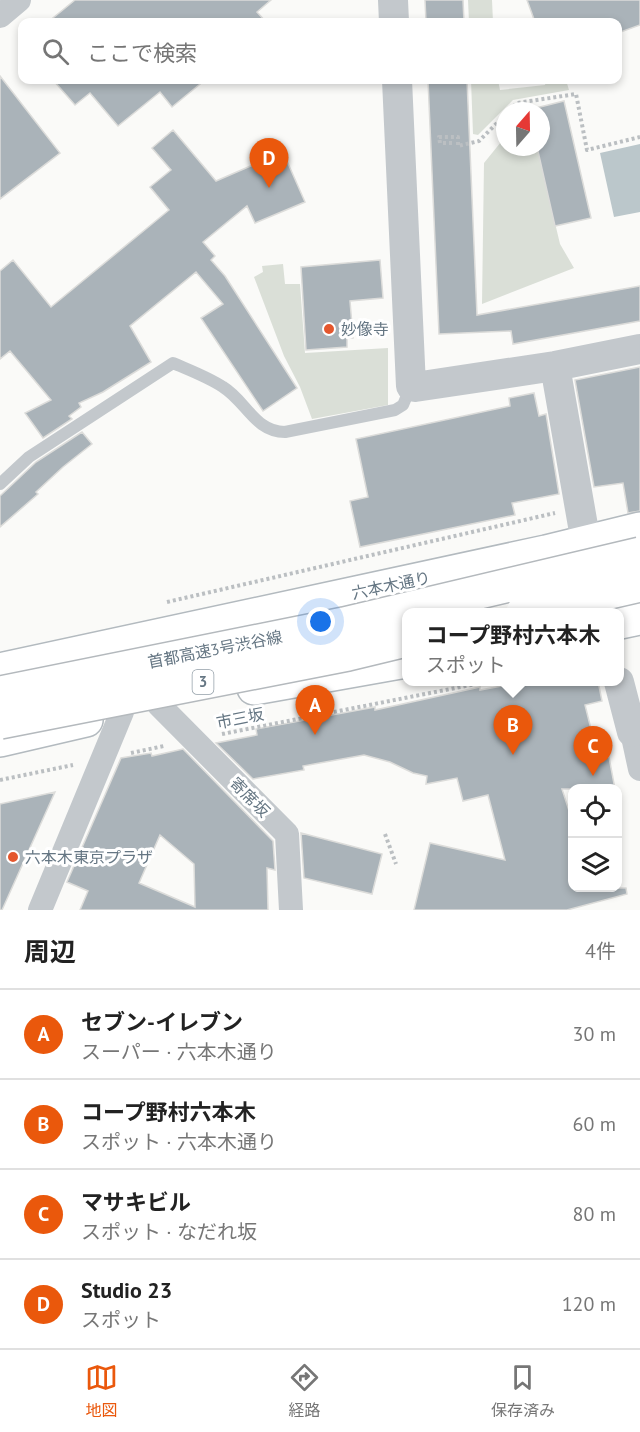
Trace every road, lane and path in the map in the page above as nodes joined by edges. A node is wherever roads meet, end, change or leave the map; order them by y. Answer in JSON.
{"nodes":[{"id":1,"x":20,"y":0,"type":"edge"},
{"id":2,"x":393,"y":0,"type":"edge"},
{"id":3,"x":0,"y":16,"type":"edge"},
{"id":4,"x":394,"y":18,"type":"edge"},
{"id":5,"x":397,"y":84,"type":"edge"},
{"id":6,"x":523,"y":102,"type":"edge"},
{"id":7,"x":496,"y":124,"type":"edge"},
{"id":8,"x":640,"y":137,"type":"edge"},
{"id":9,"x":452,"y":143,"type":"dead end"},
{"id":10,"x":379,"y":324,"type":"dead end"},
{"id":11,"x":360,"y":325,"type":"dead end"},
{"id":12,"x":640,"y":349,"type":"edge"},
{"id":13,"x":555,"y":366,"type":"junction"},
{"id":14,"x":411,"y":386,"type":"junction"},
{"id":15,"x":0,"y":484,"type":"edge"},
{"id":16,"x":564,"y":511,"type":"dead end"},
{"id":17,"x":640,"y":529,"type":"edge"},
{"id":18,"x":586,"y":543,"type":"junction"},
{"id":19,"x":640,"y":554,"type":"edge"},
{"id":20,"x":640,"y":570,"type":"edge"},
{"id":21,"x":640,"y":585,"type":"edge"},
{"id":22,"x":160,"y":603,"type":"dead end"},
{"id":23,"x":412,"y":608,"type":"edge"},
{"id":24,"x":540,"y":608,"type":"edge"},
{"id":25,"x":601,"y":608,"type":"edge"},
{"id":26,"x":402,"y":610,"type":"edge"},
{"id":27,"x":640,"y":618,"type":"edge"},
{"id":28,"x":624,"y":621,"type":"edge"},
{"id":29,"x":402,"y":641,"type":"edge"},
{"id":30,"x":402,"y":662,"type":"edge"},
{"id":31,"x":0,"y":670,"type":"edge"},
{"id":32,"x":461,"y":686,"type":"edge"},
{"id":33,"x":621,"y":686,"type":"edge"},
{"id":34,"x":0,"y":693,"type":"edge"},
{"id":35,"x":159,"y":705,"type":"junction"},
{"id":36,"x":0,"y":707,"type":"edge"},
{"id":37,"x":122,"y":712,"type":"junction"},
{"id":38,"x":0,"y":722,"type":"edge"},
{"id":39,"x":636,"y":734,"type":"edge"},
{"id":40,"x":0,"y":740,"type":"edge"},
{"id":41,"x":194,"y":740,"type":"junction"},
{"id":42,"x":104,"y":758,"type":"junction"},
{"id":43,"x":640,"y":769,"type":"edge"},
{"id":44,"x":0,"y":780,"type":"edge"},
{"id":45,"x":385,"y":834,"type":"dead end"},
{"id":46,"x":396,"y":864,"type":"dead end"},
{"id":47,"x":40,"y":910,"type":"edge"},
{"id":48,"x":291,"y":910,"type":"edge"}],
"edges":[{"from":1,"to":3,"type":"street"},
{"from":2,"to":4,"type":"street"},
{"from":5,"to":14,"type":"street"},
{"from":6,"to":8,"type":"path"},
{"from":7,"to":9,"type":"path"},
{"from":10,"to":11,"type":"path"},
{"from":12,"to":13,"type":"street"},
{"from":13,"to":14,"type":"street"},
{"from":13,"to":18,"type":"street"},
{"from":14,"to":15,"type":"lane"},
{"from":16,"to":22,"type":"path"},
{"from":17,"to":18,"type":"main road","name":"六本木通り"},
{"from":18,"to":20,"type":"street"},
{"from":18,"to":25,"type":"street"},
{"from":18,"to":31,"type":"main road","name":"六本木通り"},
{"from":19,"to":23,"type":"main road","name":"首都高速3号渋谷線","number":"3","bridge":true},
{"from":21,"to":24,"type":"main road","bridge":true},
{"from":26,"to":34,"type":"main road","name":"首都高速3号渋谷線","number":"3","bridge":true},
{"from":27,"to":28,"type":"main road"},
{"from":29,"to":38,"type":"main road","name":"首都高速3号渋谷線","number":"3","bridge":true},
{"from":30,"to":35,"type":"main road"},
{"from":32,"to":41,"type":"path","name":"市三坂"},
{"from":33,"to":39,"type":"street"},
{"from":35,"to":37,"type":"main road"},
{"from":35,"to":41,"type":"street","name":"寄席坂"},
{"from":36,"to":37,"type":"main road"},
{"from":37,"to":40,"type":"main road"},
{"from":37,"to":42,"type":"street"},
{"from":39,"to":43,"type":"street"},
{"from":41,"to":42,"type":"path","name":"市三坂"},
{"from":41,"to":48,"type":"street","name":"寄席坂"},
{"from":42,"to":44,"type":"path","name":"市三坂"},
{"from":42,"to":47,"type":"street"},
{"from":45,"to":46,"type":"path"}]}
